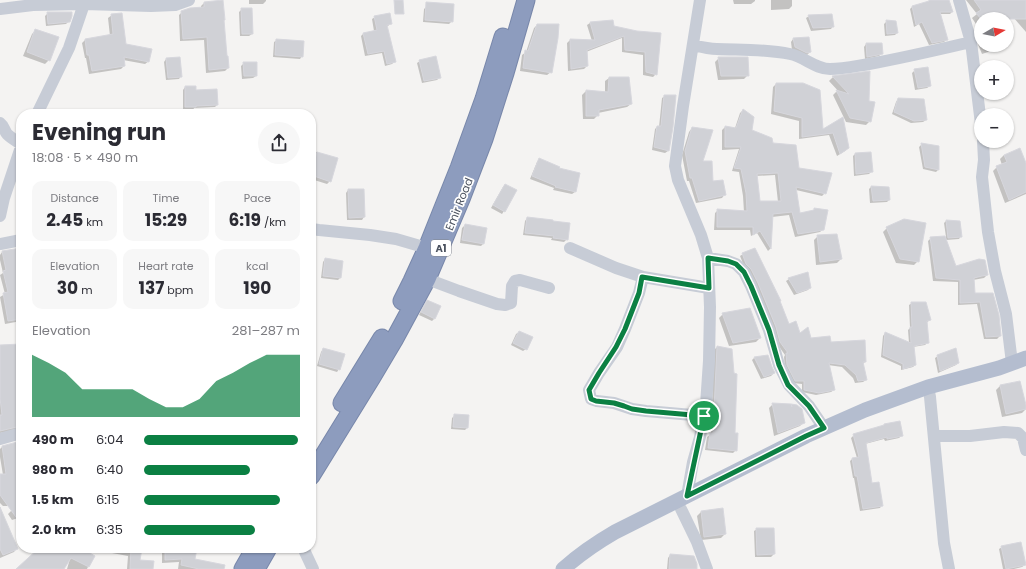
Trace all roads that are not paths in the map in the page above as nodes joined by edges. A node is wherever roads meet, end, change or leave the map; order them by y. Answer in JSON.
{"nodes":[{"id":1,"x":189,"y":0,"type":"edge"},
{"id":2,"x":514,"y":0,"type":"edge"},
{"id":3,"x":526,"y":0,"type":"edge"},
{"id":4,"x":700,"y":0,"type":"edge"},
{"id":5,"x":959,"y":0,"type":"edge"},
{"id":6,"x":84,"y":2,"type":"edge"},
{"id":7,"x":0,"y":9,"type":"edge"},
{"id":8,"x":971,"y":42,"type":"junction"},
{"id":9,"x":693,"y":45,"type":"junction"},
{"id":10,"x":979,"y":108,"type":"edge"},
{"id":11,"x":39,"y":109,"type":"edge"},
{"id":12,"x":0,"y":123,"type":"edge"},
{"id":13,"x":16,"y":141,"type":"edge"},
{"id":14,"x":983,"y":148,"type":"edge"},
{"id":15,"x":16,"y":161,"type":"edge"},
{"id":16,"x":0,"y":216,"type":"edge"},
{"id":17,"x":316,"y":230,"type":"edge"},
{"id":18,"x":16,"y":241,"type":"edge"},
{"id":19,"x":0,"y":244,"type":"edge"},
{"id":20,"x":427,"y":248,"type":"junction"},
{"id":21,"x":570,"y":248,"type":"dead end"},
{"id":22,"x":708,"y":258,"type":"junction"},
{"id":23,"x":642,"y":277,"type":"junction"},
{"id":24,"x":427,"y":278,"type":"junction"},
{"id":25,"x":549,"y":288,"type":"dead end"},
{"id":26,"x":709,"y":288,"type":"junction"},
{"id":27,"x":1021,"y":363,"type":"edge"},
{"id":28,"x":929,"y":392,"type":"junction"},
{"id":29,"x":704,"y":416,"type":"junction"},
{"id":30,"x":824,"y":428,"type":"junction"},
{"id":31,"x":1022,"y":429,"type":"edge"},
{"id":32,"x":16,"y":435,"type":"edge"},
{"id":33,"x":934,"y":436,"type":"junction"},
{"id":34,"x":0,"y":439,"type":"edge"},
{"id":35,"x":316,"y":446,"type":"edge"},
{"id":36,"x":1026,"y":450,"type":"edge"},
{"id":37,"x":316,"y":468,"type":"edge"},
{"id":38,"x":684,"y":502,"type":"junction"},
{"id":39,"x":252,"y":553,"type":"edge"},
{"id":40,"x":265,"y":553,"type":"edge"},
{"id":41,"x":305,"y":553,"type":"edge"},
{"id":42,"x":243,"y":569,"type":"edge"},
{"id":43,"x":256,"y":569,"type":"edge"},
{"id":44,"x":313,"y":569,"type":"edge"},
{"id":45,"x":563,"y":569,"type":"edge"},
{"id":46,"x":577,"y":569,"type":"edge"},
{"id":47,"x":707,"y":569,"type":"edge"},
{"id":48,"x":949,"y":569,"type":"edge"}],
"edges":[{"from":1,"to":6,"type":"street"},
{"from":2,"to":20,"type":"highway","name":"Emir Road","number":"A1"},
{"from":3,"to":24,"type":"highway","name":"Emir Road","number":"A1"},
{"from":4,"to":9,"type":"street"},
{"from":5,"to":8,"type":"street"},
{"from":6,"to":7,"type":"street"},
{"from":6,"to":11,"type":"street"},
{"from":8,"to":9,"type":"street"},
{"from":8,"to":10,"type":"street"},
{"from":9,"to":22,"type":"street"},
{"from":12,"to":13,"type":"street"},
{"from":14,"to":27,"type":"street"},
{"from":15,"to":16,"type":"street"},
{"from":17,"to":20,"type":"street"},
{"from":18,"to":19,"type":"street"},
{"from":20,"to":35,"type":"highway","name":"Emir Road","number":"A1"},
{"from":21,"to":23,"type":"street"},
{"from":22,"to":26,"type":"street"},
{"from":22,"to":30,"type":"street"},
{"from":23,"to":26,"type":"street"},
{"from":23,"to":29,"type":"street"},
{"from":24,"to":25,"type":"street"},
{"from":24,"to":37,"type":"highway","name":"Emir Road","number":"A1"},
{"from":26,"to":29,"type":"street"},
{"from":27,"to":28,"type":"main road"},
{"from":28,"to":30,"type":"main road"},
{"from":28,"to":33,"type":"street"},
{"from":28,"to":38,"type":"main road"},
{"from":29,"to":38,"type":"street"},
{"from":30,"to":38,"type":"main road"},
{"from":31,"to":33,"type":"street"},
{"from":31,"to":36,"type":"street"},
{"from":32,"to":34,"type":"street"},
{"from":33,"to":48,"type":"street"},
{"from":38,"to":45,"type":"main road"},
{"from":38,"to":46,"type":"main road"},
{"from":38,"to":47,"type":"street"},
{"from":39,"to":42,"type":"highway"},
{"from":40,"to":43,"type":"highway"},
{"from":41,"to":44,"type":"street"}]}
